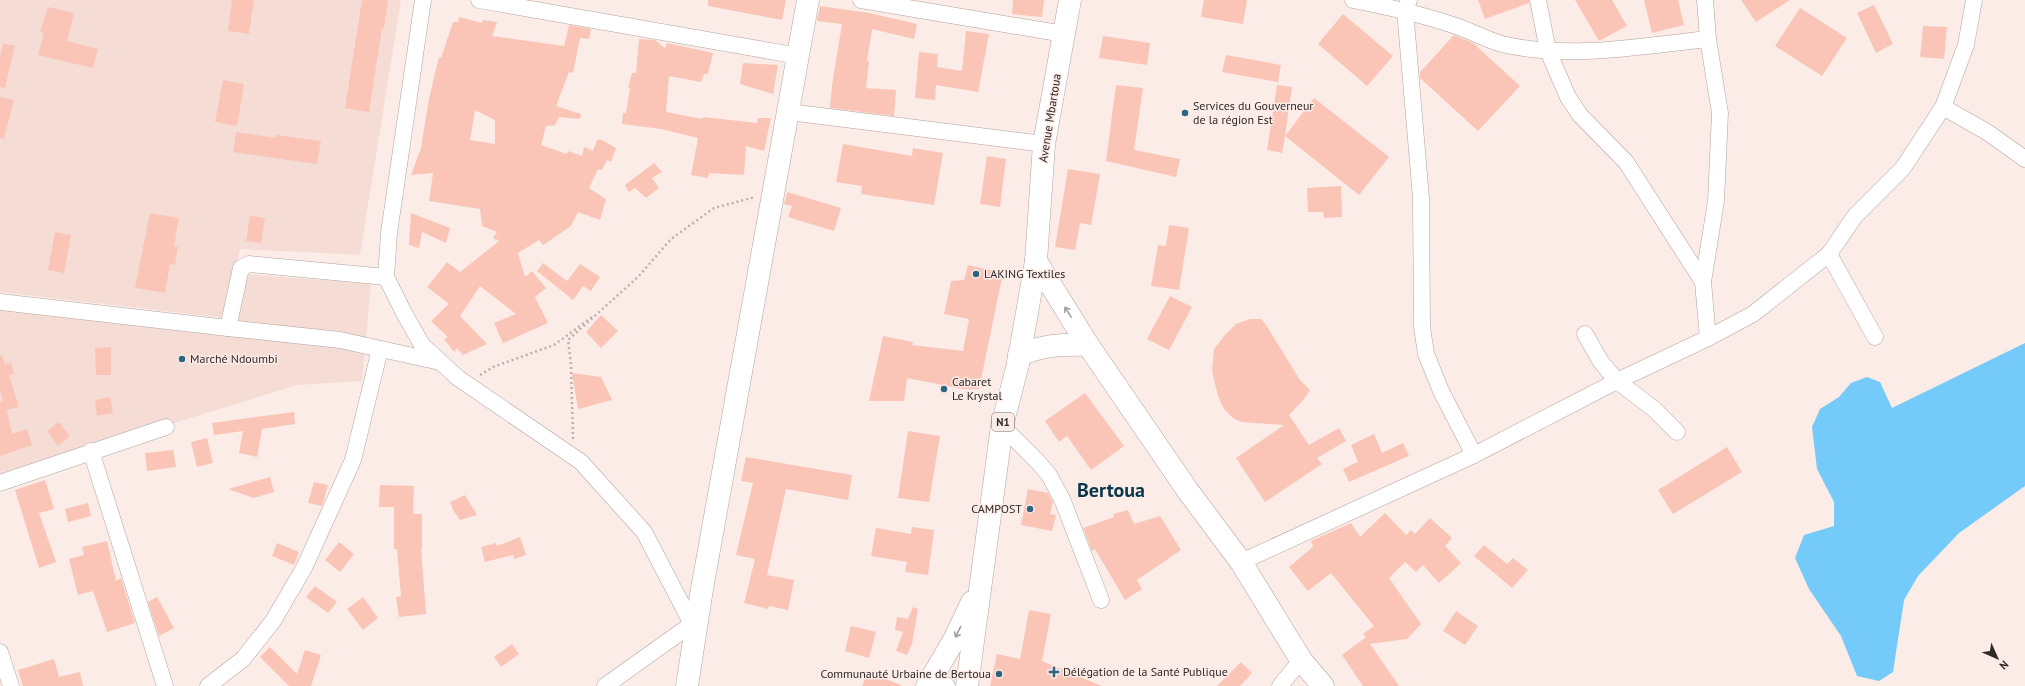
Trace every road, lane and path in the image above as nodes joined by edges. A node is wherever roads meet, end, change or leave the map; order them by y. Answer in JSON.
{"nodes":[{"id":1,"x":423,"y":0,"type":"edge"},
{"id":2,"x":479,"y":0,"type":"edge"},
{"id":3,"x":808,"y":0,"type":"edge"},
{"id":4,"x":861,"y":0,"type":"edge"},
{"id":5,"x":1070,"y":0,"type":"edge"},
{"id":6,"x":1353,"y":0,"type":"edge"},
{"id":7,"x":1538,"y":0,"type":"edge"},
{"id":8,"x":1705,"y":0,"type":"edge"},
{"id":9,"x":1974,"y":0,"type":"edge"},
{"id":10,"x":1407,"y":5,"type":"edge"},
{"id":11,"x":1064,"y":34,"type":"junction"},
{"id":12,"x":1708,"y":39,"type":"junction"},
{"id":13,"x":1548,"y":51,"type":"junction"},
{"id":14,"x":799,"y":56,"type":"junction"},
{"id":15,"x":1943,"y":107,"type":"junction"},
{"id":16,"x":789,"y":112,"type":"junction"},
{"id":17,"x":1044,"y":144,"type":"junction"},
{"id":18,"x":2025,"y":159,"type":"edge"},
{"id":19,"x":774,"y":192,"type":"junction"},
{"id":20,"x":1829,"y":254,"type":"junction"},
{"id":21,"x":1036,"y":261,"type":"junction"},
{"id":22,"x":386,"y":277,"type":"junction"},
{"id":23,"x":1703,"y":282,"type":"junction"},
{"id":24,"x":0,"y":302,"type":"edge"},
{"id":25,"x":608,"y":305,"type":"junction"},
{"id":26,"x":228,"y":328,"type":"junction"},
{"id":27,"x":1585,"y":334,"type":"dead end"},
{"id":28,"x":1875,"y":337,"type":"dead end"},
{"id":29,"x":1708,"y":338,"type":"junction"},
{"id":30,"x":1088,"y":345,"type":"junction"},
{"id":31,"x":380,"y":349,"type":"junction"},
{"id":32,"x":440,"y":362,"type":"junction"},
{"id":33,"x":1018,"y":364,"type":"junction"},
{"id":34,"x":1617,"y":381,"type":"junction"},
{"id":35,"x":466,"y":384,"type":"junction"},
{"id":36,"x":1002,"y":426,"type":"junction"},
{"id":37,"x":166,"y":427,"type":"dead end"},
{"id":38,"x":1677,"y":432,"type":"dead end"},
{"id":39,"x":91,"y":451,"type":"junction"},
{"id":40,"x":1474,"y":455,"type":"junction"},
{"id":41,"x":574,"y":457,"type":"junction"},
{"id":42,"x":0,"y":482,"type":"edge"},
{"id":43,"x":1241,"y":562,"type":"junction"},
{"id":44,"x":980,"y":584,"type":"junction"},
{"id":45,"x":1101,"y":600,"type":"dead end"},
{"id":46,"x":695,"y":623,"type":"junction"},
{"id":47,"x":0,"y":652,"type":"edge"},
{"id":48,"x":1301,"y":660,"type":"junction"},
{"id":49,"x":936,"y":683,"type":"edge"},
{"id":50,"x":11,"y":686,"type":"edge"},
{"id":51,"x":165,"y":686,"type":"edge"},
{"id":52,"x":208,"y":686,"type":"edge"},
{"id":53,"x":605,"y":686,"type":"edge"},
{"id":54,"x":687,"y":686,"type":"edge"},
{"id":55,"x":967,"y":686,"type":"edge"},
{"id":56,"x":1280,"y":686,"type":"edge"},
{"id":57,"x":1323,"y":686,"type":"edge"}],
"edges":[{"from":1,"to":22,"type":"street"},
{"from":2,"to":14,"type":"street"},
{"from":3,"to":14,"type":"main road"},
{"from":4,"to":11,"type":"street"},
{"from":5,"to":11,"type":"main road","name":"Avenue Mbartoua","number":"N1"},
{"from":6,"to":10,"type":"street"},
{"from":7,"to":13,"type":"street"},
{"from":8,"to":12,"type":"street"},
{"from":9,"to":15,"type":"street"},
{"from":10,"to":13,"type":"street"},
{"from":10,"to":40,"type":"street"},
{"from":11,"to":17,"type":"main road","name":"Avenue Mbartoua","number":"N1"},
{"from":12,"to":13,"type":"street"},
{"from":12,"to":23,"type":"street"},
{"from":13,"to":23,"type":"street"},
{"from":14,"to":16,"type":"main road"},
{"from":15,"to":18,"type":"street"},
{"from":15,"to":20,"type":"street"},
{"from":16,"to":17,"type":"street"},
{"from":16,"to":19,"type":"main road"},
{"from":17,"to":21,"type":"main road","name":"Avenue Mbartoua","number":"N1"},
{"from":19,"to":25,"type":"path"},
{"from":19,"to":46,"type":"main road"},
{"from":20,"to":28,"type":"street"},
{"from":20,"to":29,"type":"street"},
{"from":30,"to":21,"type":"main road","one_way":true},
{"from":21,"to":33,"type":"main road","number":"N1"},
{"from":22,"to":26,"type":"street"},
{"from":22,"to":32,"type":"street"},
{"from":23,"to":29,"type":"street"},
{"from":24,"to":26,"type":"street"},
{"from":25,"to":35,"type":"path"},
{"from":25,"to":41,"type":"path"},
{"from":26,"to":31,"type":"street"},
{"from":27,"to":34,"type":"street"},
{"from":29,"to":34,"type":"street"},
{"from":30,"to":33,"type":"main road"},
{"from":30,"to":43,"type":"main road"},
{"from":31,"to":32,"type":"street"},
{"from":31,"to":52,"type":"street"},
{"from":32,"to":35,"type":"street"},
{"from":33,"to":36,"type":"main road","number":"N1"},
{"from":34,"to":38,"type":"street"},
{"from":34,"to":40,"type":"street"},
{"from":35,"to":41,"type":"street"},
{"from":36,"to":44,"type":"main road","number":"N1"},
{"from":36,"to":45,"type":"street"},
{"from":37,"to":39,"type":"street"},
{"from":39,"to":42,"type":"street"},
{"from":39,"to":51,"type":"street"},
{"from":40,"to":43,"type":"street"},
{"from":41,"to":46,"type":"street"},
{"from":43,"to":48,"type":"main road"},
{"from":44,"to":49,"type":"main road","number":"N1","one_way":true},
{"from":44,"to":55,"type":"main road","number":"N1"},
{"from":46,"to":53,"type":"street"},
{"from":46,"to":54,"type":"main road"},
{"from":47,"to":50,"type":"street"},
{"from":48,"to":56,"type":"street"},
{"from":48,"to":57,"type":"main road"}]}
